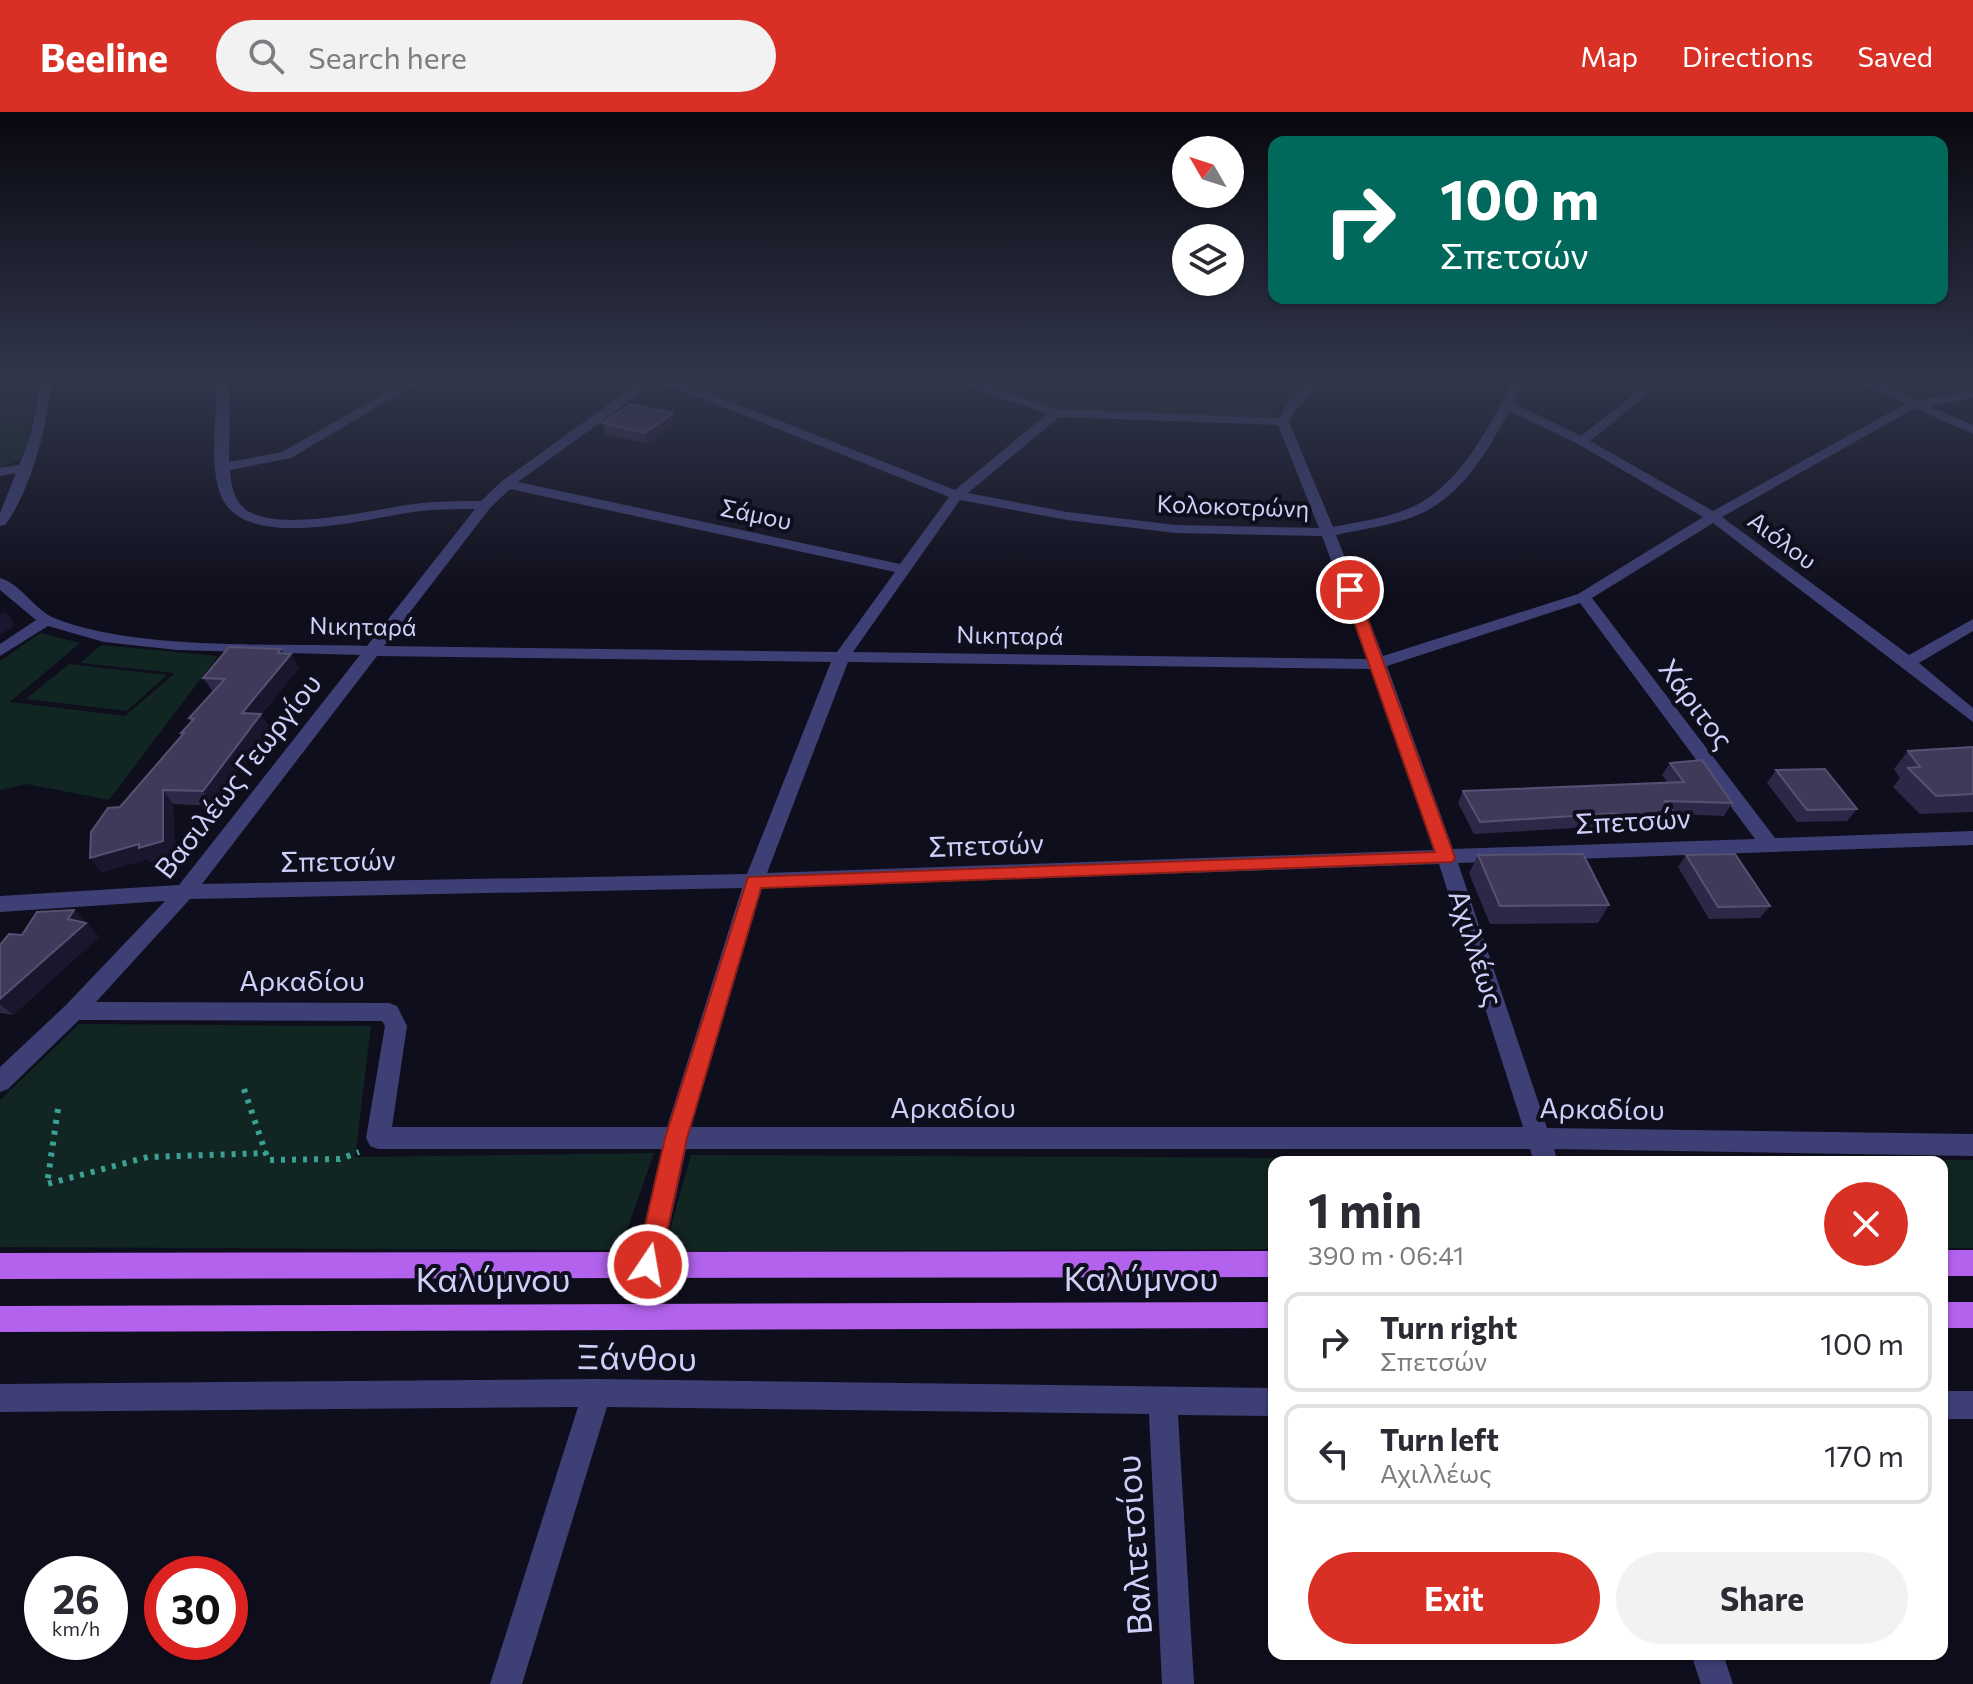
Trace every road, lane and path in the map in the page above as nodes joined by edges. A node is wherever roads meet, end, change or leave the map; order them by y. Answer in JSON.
{"nodes":[{"id":1,"x":33,"y":449,"type":"edge"},
{"id":2,"x":224,"y":449,"type":"edge"},
{"id":3,"x":296,"y":449,"type":"edge"},
{"id":4,"x":555,"y":449,"type":"edge"},
{"id":5,"x":842,"y":449,"type":"edge"},
{"id":6,"x":1012,"y":449,"type":"edge"},
{"id":7,"x":1295,"y":449,"type":"edge"},
{"id":8,"x":1481,"y":449,"type":"edge"},
{"id":9,"x":1596,"y":449,"type":"edge"},
{"id":10,"x":1833,"y":449,"type":"edge"},
{"id":11,"x":224,"y":467,"type":"junction"},
{"id":12,"x":24,"y":468,"type":"junction"},
{"id":13,"x":0,"y":472,"type":"edge"},
{"id":14,"x":507,"y":484,"type":"junction"},
{"id":15,"x":957,"y":495,"type":"junction"},
{"id":16,"x":485,"y":505,"type":"junction"},
{"id":17,"x":1713,"y":517,"type":"junction"},
{"id":18,"x":0,"y":522,"type":"edge"},
{"id":19,"x":1330,"y":532,"type":"junction"},
{"id":20,"x":902,"y":569,"type":"junction"},
{"id":21,"x":0,"y":582,"type":"edge"},
{"id":22,"x":1583,"y":597,"type":"junction"},
{"id":23,"x":46,"y":620,"type":"junction"},
{"id":24,"x":1973,"y":624,"type":"edge"},
{"id":25,"x":0,"y":651,"type":"edge"},
{"id":26,"x":371,"y":651,"type":"junction"},
{"id":27,"x":841,"y":658,"type":"junction"},
{"id":28,"x":1908,"y":662,"type":"junction"},
{"id":29,"x":1376,"y":664,"type":"junction"},
{"id":30,"x":1973,"y":717,"type":"edge"},
{"id":31,"x":1973,"y":838,"type":"edge"},
{"id":32,"x":1768,"y":843,"type":"junction"},
{"id":33,"x":1446,"y":858,"type":"junction"},
{"id":34,"x":754,"y":881,"type":"junction"},
{"id":35,"x":185,"y":892,"type":"junction"},
{"id":36,"x":0,"y":904,"type":"edge"},
{"id":37,"x":74,"y":1011,"type":"junction"},
{"id":38,"x":0,"y":1082,"type":"edge"},
{"id":39,"x":244,"y":1089,"type":"dead end"},
{"id":40,"x":58,"y":1109,"type":"dead end"},
{"id":41,"x":397,"y":1138,"type":"junction"},
{"id":42,"x":676,"y":1138,"type":"junction"},
{"id":43,"x":1538,"y":1138,"type":"junction"},
{"id":44,"x":1973,"y":1145,"type":"edge"},
{"id":45,"x":266,"y":1153,"type":"junction"},
{"id":46,"x":1544,"y":1156,"type":"edge"},
{"id":47,"x":1948,"y":1263,"type":"edge"},
{"id":48,"x":1973,"y":1263,"type":"edge"},
{"id":49,"x":1268,"y":1264,"type":"edge"},
{"id":50,"x":648,"y":1265,"type":"junction"},
{"id":51,"x":0,"y":1266,"type":"edge"},
{"id":52,"x":1268,"y":1315,"type":"edge"},
{"id":53,"x":1948,"y":1315,"type":"edge"},
{"id":54,"x":1973,"y":1315,"type":"edge"},
{"id":55,"x":0,"y":1319,"type":"edge"},
{"id":56,"x":597,"y":1393,"type":"junction"},
{"id":57,"x":0,"y":1398,"type":"edge"},
{"id":58,"x":1163,"y":1401,"type":"junction"},
{"id":59,"x":1268,"y":1402,"type":"edge"},
{"id":60,"x":1948,"y":1405,"type":"edge"},
{"id":61,"x":1973,"y":1405,"type":"edge"},
{"id":62,"x":1709,"y":1660,"type":"edge"},
{"id":63,"x":506,"y":1684,"type":"edge"},
{"id":64,"x":1178,"y":1684,"type":"edge"},
{"id":65,"x":1717,"y":1684,"type":"edge"}],
"edges":[{"from":1,"to":12,"type":"street"},
{"from":2,"to":11,"type":"street"},
{"from":3,"to":11,"type":"street"},
{"from":4,"to":14,"type":"street","name":"Βασιλέως Γεωργίου"},
{"from":5,"to":15,"type":"street","name":"Κολοκοτρώνη"},
{"from":6,"to":15,"type":"street"},
{"from":7,"to":19,"type":"street","name":"Αχιλλέως"},
{"from":8,"to":19,"type":"street","name":"Κολοκοτρώνη"},
{"from":9,"to":17,"type":"street","name":"Αιόλου"},
{"from":10,"to":17,"type":"street","name":"Νικηταρά"},
{"from":11,"to":16,"type":"street"},
{"from":12,"to":13,"type":"street"},
{"from":12,"to":18,"type":"street"},
{"from":14,"to":16,"type":"street","name":"Βασιλέως Γεωργίου"},
{"from":14,"to":20,"type":"street","name":"Σάμου"},
{"from":15,"to":19,"type":"street","name":"Κολοκοτρώνη"},
{"from":15,"to":20,"type":"street"},
{"from":16,"to":26,"type":"street","name":"Βασιλέως Γεωργίου"},
{"from":17,"to":22,"type":"street","name":"Νικηταρά"},
{"from":17,"to":28,"type":"street","name":"Αιόλου"},
{"from":19,"to":29,"type":"street","name":"Αχιλλέως"},
{"from":20,"to":27,"type":"street"},
{"from":21,"to":23,"type":"street","name":"Νικηταρά"},
{"from":22,"to":29,"type":"street","name":"Νικηταρά"},
{"from":22,"to":32,"type":"street","name":"Χάριτος"},
{"from":23,"to":25,"type":"street"},
{"from":23,"to":26,"type":"street","name":"Νικηταρά"},
{"from":24,"to":28,"type":"street"},
{"from":26,"to":27,"type":"street","name":"Νικηταρά"},
{"from":26,"to":35,"type":"street","name":"Βασιλέως Γεωργίου"},
{"from":27,"to":29,"type":"street","name":"Νικηταρά"},
{"from":27,"to":34,"type":"street"},
{"from":28,"to":30,"type":"street","name":"Αιόλου"},
{"from":29,"to":33,"type":"street","name":"Αχιλλέως"},
{"from":31,"to":32,"type":"street","name":"Σπετσών"},
{"from":32,"to":33,"type":"street","name":"Σπετσών"},
{"from":33,"to":34,"type":"street","name":"Σπετσών"},
{"from":33,"to":43,"type":"street","name":"Αχιλλέως"},
{"from":34,"to":35,"type":"street","name":"Σπετσών"},
{"from":34,"to":42,"type":"street"},
{"from":35,"to":36,"type":"street","name":"Σπετσών"},
{"from":35,"to":37,"type":"street","name":"Βασιλέως Γεωργίου"},
{"from":37,"to":38,"type":"street","name":"Βασιλέως Γεωργίου"},
{"from":37,"to":41,"type":"street","name":"Αρκαδίου"},
{"from":39,"to":45,"type":"path"},
{"from":40,"to":45,"type":"path"},
{"from":41,"to":42,"type":"street","name":"Αρκαδίου"},
{"from":41,"to":45,"type":"path"},
{"from":42,"to":43,"type":"street","name":"Αρκαδίου"},
{"from":42,"to":50,"type":"street"},
{"from":43,"to":44,"type":"street","name":"Αρκαδίου"},
{"from":43,"to":46,"type":"street","name":"Αχιλλέως"},
{"from":47,"to":48,"type":"main road"},
{"from":49,"to":50,"type":"main road","name":"Καλύμνου"},
{"from":50,"to":51,"type":"main road","name":"Καλύμνου"},
{"from":52,"to":55,"type":"main road","name":"Καλύμνου"},
{"from":53,"to":54,"type":"main road"},
{"from":56,"to":57,"type":"street","name":"Ξάνθου"},
{"from":56,"to":58,"type":"street","name":"Ξάνθου"},
{"from":56,"to":63,"type":"street"},
{"from":58,"to":59,"type":"street","name":"Ξάνθου"},
{"from":58,"to":64,"type":"street","name":"Βαλτετσίου"},
{"from":60,"to":61,"type":"street"},
{"from":62,"to":65,"type":"street"}]}
